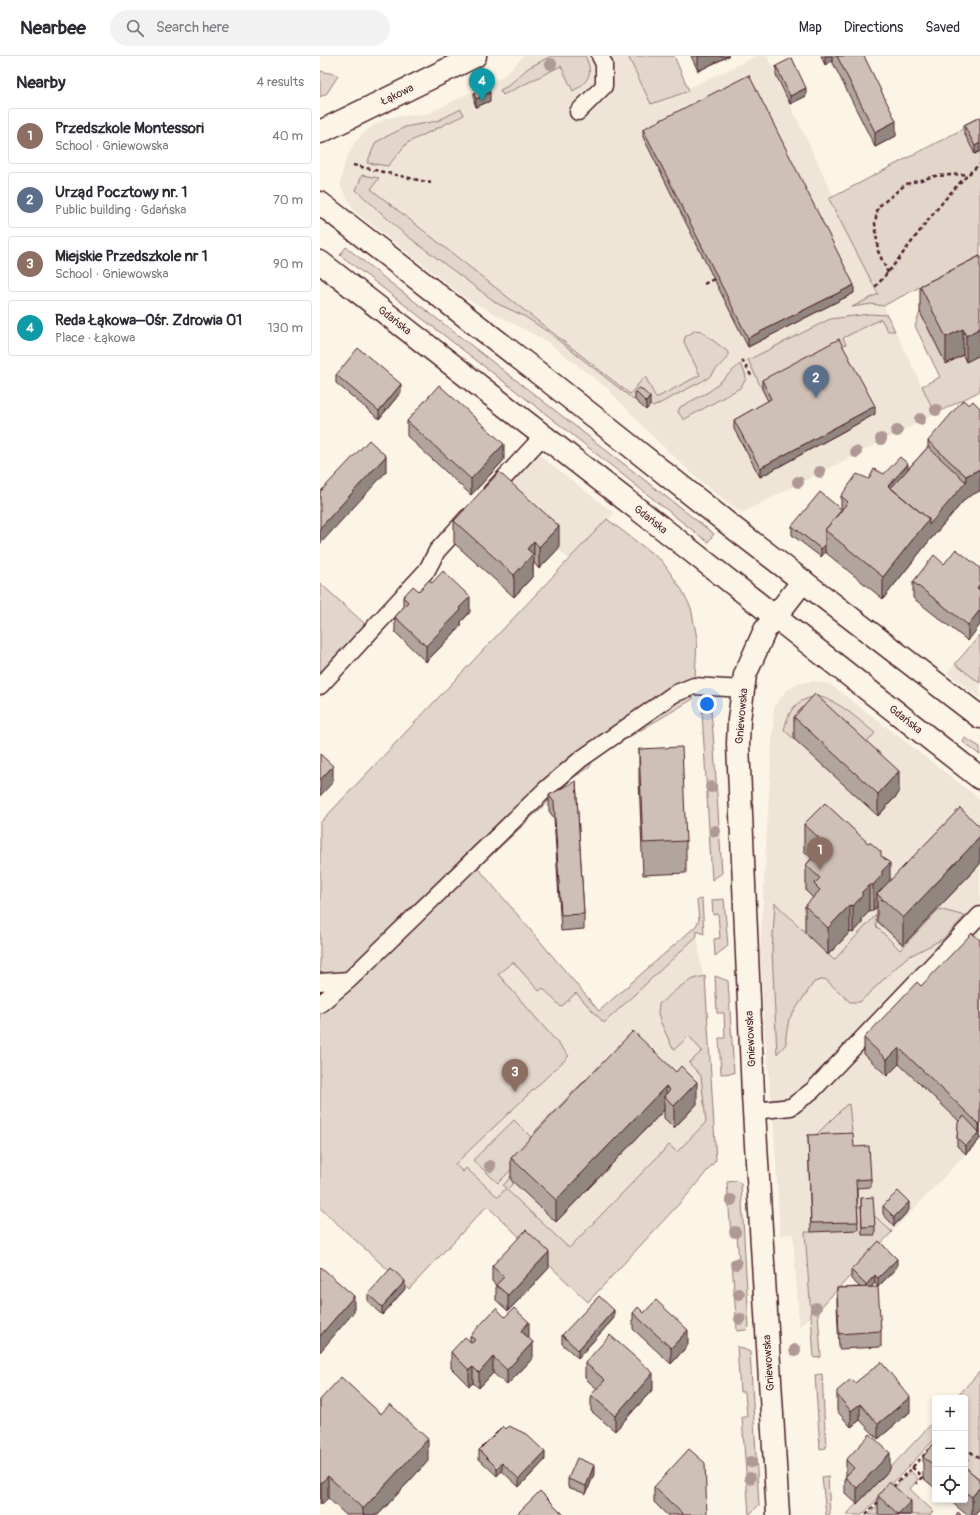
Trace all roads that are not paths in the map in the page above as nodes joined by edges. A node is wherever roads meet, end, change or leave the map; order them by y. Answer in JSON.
{"nodes":[{"id":1,"x":475,"y":56,"type":"edge"},
{"id":2,"x":600,"y":56,"type":"edge"},
{"id":3,"x":578,"y":112,"type":"dead end"},
{"id":4,"x":320,"y":132,"type":"edge"},
{"id":5,"x":320,"y":203,"type":"edge"},
{"id":6,"x":320,"y":262,"type":"edge"},
{"id":7,"x":544,"y":435,"type":"junction"},
{"id":8,"x":803,"y":581,"type":"junction"},
{"id":9,"x":776,"y":617,"type":"junction"},
{"id":10,"x":320,"y":686,"type":"edge"},
{"id":11,"x":743,"y":689,"type":"junction"},
{"id":12,"x":980,"y":717,"type":"edge"},
{"id":13,"x":980,"y":778,"type":"edge"},
{"id":14,"x":980,"y":915,"type":"edge"},
{"id":15,"x":349,"y":980,"type":"junction"},
{"id":16,"x":320,"y":982,"type":"edge"},
{"id":17,"x":320,"y":1004,"type":"edge"},
{"id":18,"x":754,"y":1111,"type":"junction"},
{"id":19,"x":778,"y":1515,"type":"edge"}],
"edges":[{"from":1,"to":4,"type":"main road","name":"Łąkowa"},
{"from":2,"to":3,"type":"lane"},
{"from":5,"to":8,"type":"main road"},
{"from":6,"to":7,"type":"main road","name":"Gdańska"},
{"from":7,"to":9,"type":"main road","name":"Gdańska"},
{"from":7,"to":10,"type":"lane"},
{"from":8,"to":9,"type":"main road","name":"Gniewowska"},
{"from":8,"to":12,"type":"main road"},
{"from":9,"to":11,"type":"main road","name":"Gniewowska"},
{"from":9,"to":13,"type":"main road","name":"Gdańska"},
{"from":11,"to":15,"type":"lane"},
{"from":11,"to":18,"type":"main road","name":"Gniewowska"},
{"from":14,"to":18,"type":"lane"},
{"from":15,"to":16,"type":"lane"},
{"from":15,"to":17,"type":"lane"},
{"from":18,"to":19,"type":"main road","name":"Gniewowska"}]}
